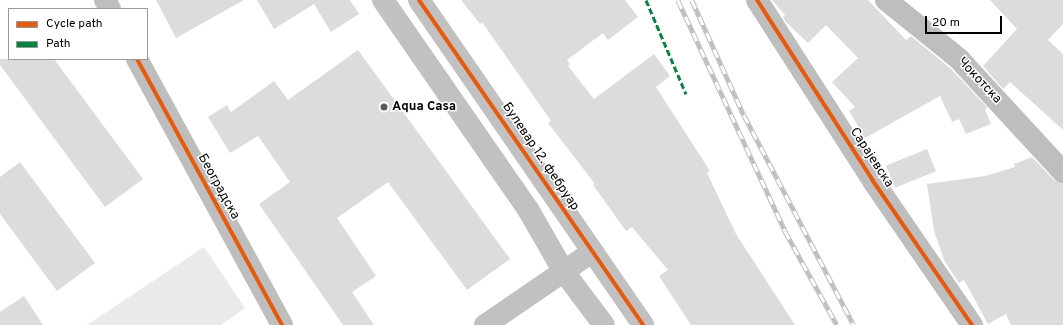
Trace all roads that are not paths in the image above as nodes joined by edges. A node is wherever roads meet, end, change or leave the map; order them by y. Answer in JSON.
{"nodes":[{"id":1,"x":383,"y":0,"type":"edge"},
{"id":2,"x":419,"y":0,"type":"edge"},
{"id":3,"x":757,"y":0,"type":"edge"},
{"id":4,"x":886,"y":0,"type":"edge"},
{"id":5,"x":138,"y":60,"type":"edge"},
{"id":6,"x":1063,"y":172,"type":"edge"},
{"id":7,"x":592,"y":252,"type":"junction"},
{"id":8,"x":564,"y":272,"type":"junction"},
{"id":9,"x":282,"y":325,"type":"edge"},
{"id":10,"x":485,"y":325,"type":"edge"},
{"id":11,"x":604,"y":325,"type":"edge"},
{"id":12,"x":643,"y":325,"type":"edge"},
{"id":13,"x":972,"y":325,"type":"edge"}],
"edges":[{"from":1,"to":8,"type":"main road"},
{"from":2,"to":7,"type":"main road","name":"Булевар 12. фебруар"},
{"from":3,"to":13,"type":"street","name":"Сарајевска"},
{"from":4,"to":6,"type":"street","name":"Чокотска"},
{"from":5,"to":9,"type":"street","name":"Београдска"},
{"from":7,"to":8,"type":"main road"},
{"from":7,"to":12,"type":"main road","name":"Булевар 12. фебруар"},
{"from":8,"to":10,"type":"main road"},
{"from":8,"to":11,"type":"main road"}]}
